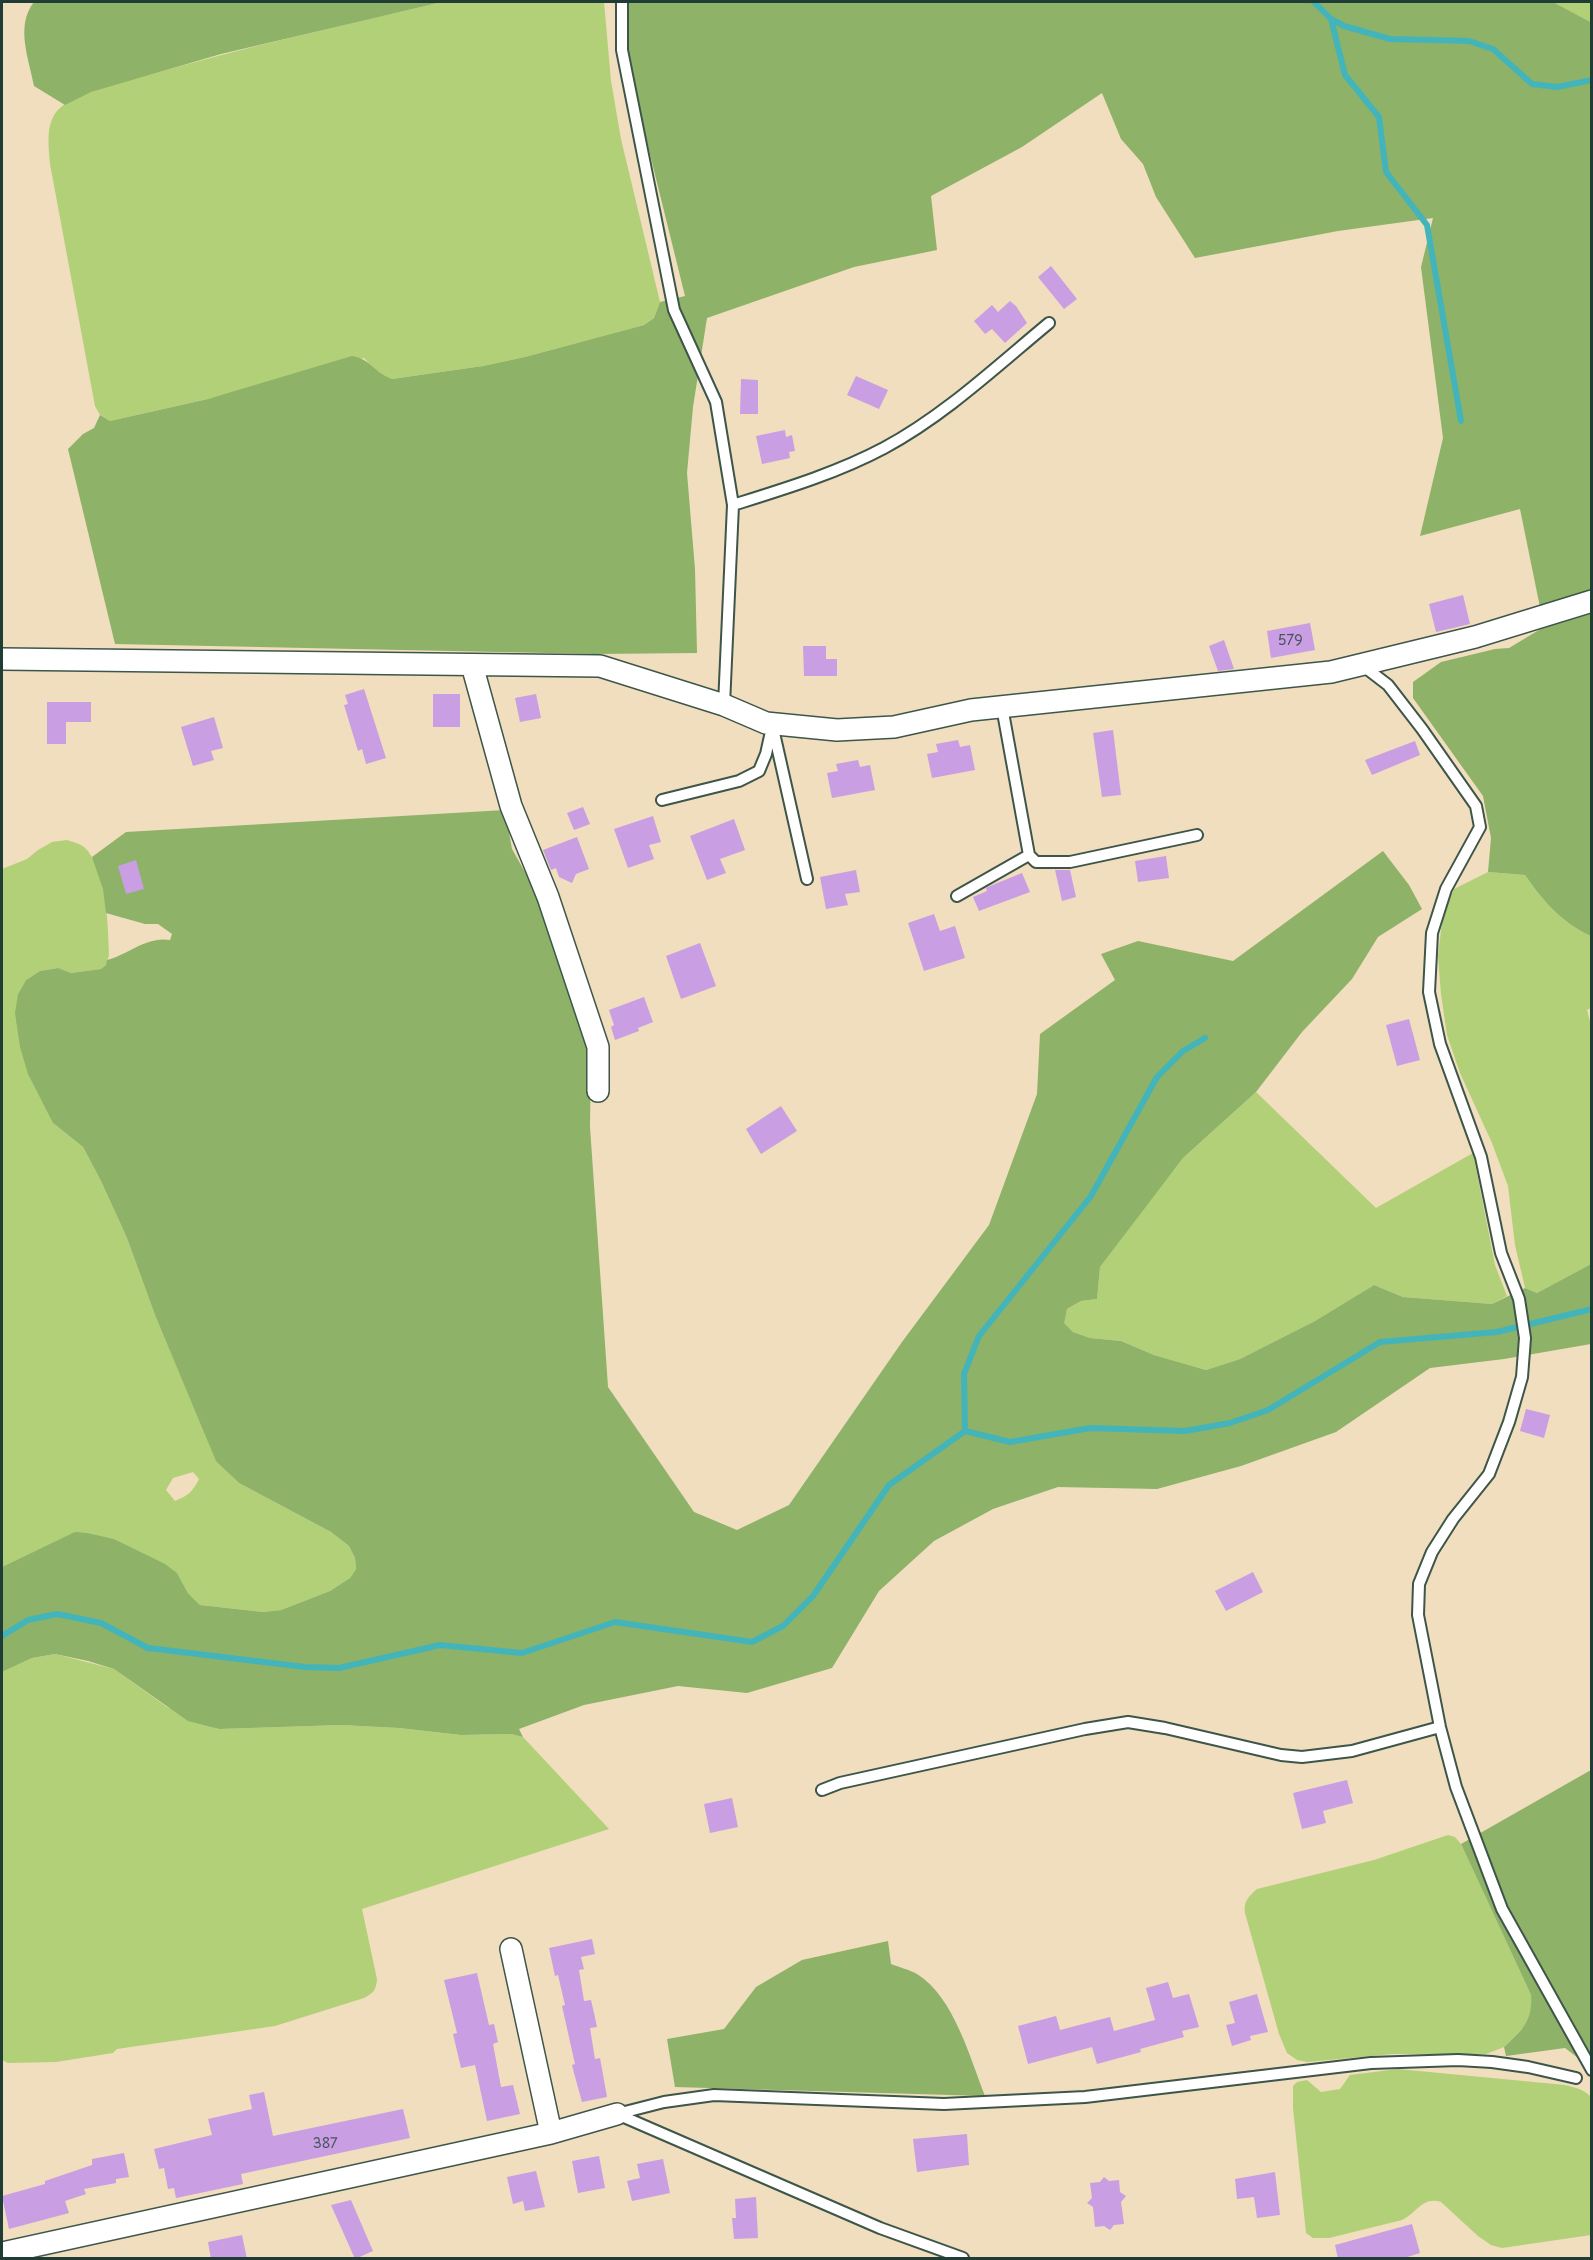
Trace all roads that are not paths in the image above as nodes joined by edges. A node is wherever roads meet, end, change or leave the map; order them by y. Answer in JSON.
{"nodes":[{"id":1,"x":622,"y":2,"type":"edge"},
{"id":2,"x":1049,"y":323,"type":"dead end"},
{"id":3,"x":734,"y":505,"type":"junction"},
{"id":4,"x":1592,"y":601,"type":"edge"},
{"id":5,"x":2,"y":659,"type":"edge"},
{"id":6,"x":472,"y":665,"type":"junction"},
{"id":7,"x":1362,"y":665,"type":"junction"},
{"id":8,"x":724,"y":705,"type":"junction"},
{"id":9,"x":1002,"y":707,"type":"junction"},
{"id":10,"x":772,"y":724,"type":"junction"},
{"id":11,"x":662,"y":800,"type":"dead end"},
{"id":12,"x":1197,"y":835,"type":"dead end"},
{"id":13,"x":1029,"y":855,"type":"junction"},
{"id":14,"x":807,"y":879,"type":"dead end"},
{"id":15,"x":957,"y":896,"type":"dead end"},
{"id":16,"x":598,"y":1091,"type":"dead end"},
{"id":17,"x":1440,"y":1727,"type":"junction"},
{"id":18,"x":822,"y":1790,"type":"dead end"},
{"id":19,"x":511,"y":1949,"type":"dead end"},
{"id":20,"x":1592,"y":2070,"type":"edge"},
{"id":21,"x":1576,"y":2078,"type":"dead end"},
{"id":22,"x":617,"y":2114,"type":"junction"},
{"id":23,"x":551,"y":2133,"type":"junction"},
{"id":24,"x":2,"y":2253,"type":"edge"},
{"id":25,"x":963,"y":2259,"type":"edge"}],
"edges":[{"from":1,"to":3,"type":"lane"},
{"from":2,"to":3,"type":"lane"},
{"from":3,"to":8,"type":"lane"},
{"from":4,"to":7,"type":"street"},
{"from":5,"to":6,"type":"street"},
{"from":6,"to":8,"type":"street"},
{"from":6,"to":16,"type":"street"},
{"from":7,"to":9,"type":"street"},
{"from":7,"to":17,"type":"lane"},
{"from":8,"to":10,"type":"street"},
{"from":9,"to":10,"type":"street"},
{"from":9,"to":13,"type":"lane"},
{"from":10,"to":11,"type":"lane"},
{"from":10,"to":14,"type":"lane"},
{"from":12,"to":13,"type":"lane"},
{"from":13,"to":15,"type":"lane"},
{"from":17,"to":18,"type":"lane"},
{"from":17,"to":20,"type":"lane"},
{"from":19,"to":23,"type":"street"},
{"from":21,"to":22,"type":"lane"},
{"from":22,"to":23,"type":"street"},
{"from":22,"to":25,"type":"lane"},
{"from":23,"to":24,"type":"street"}]}
